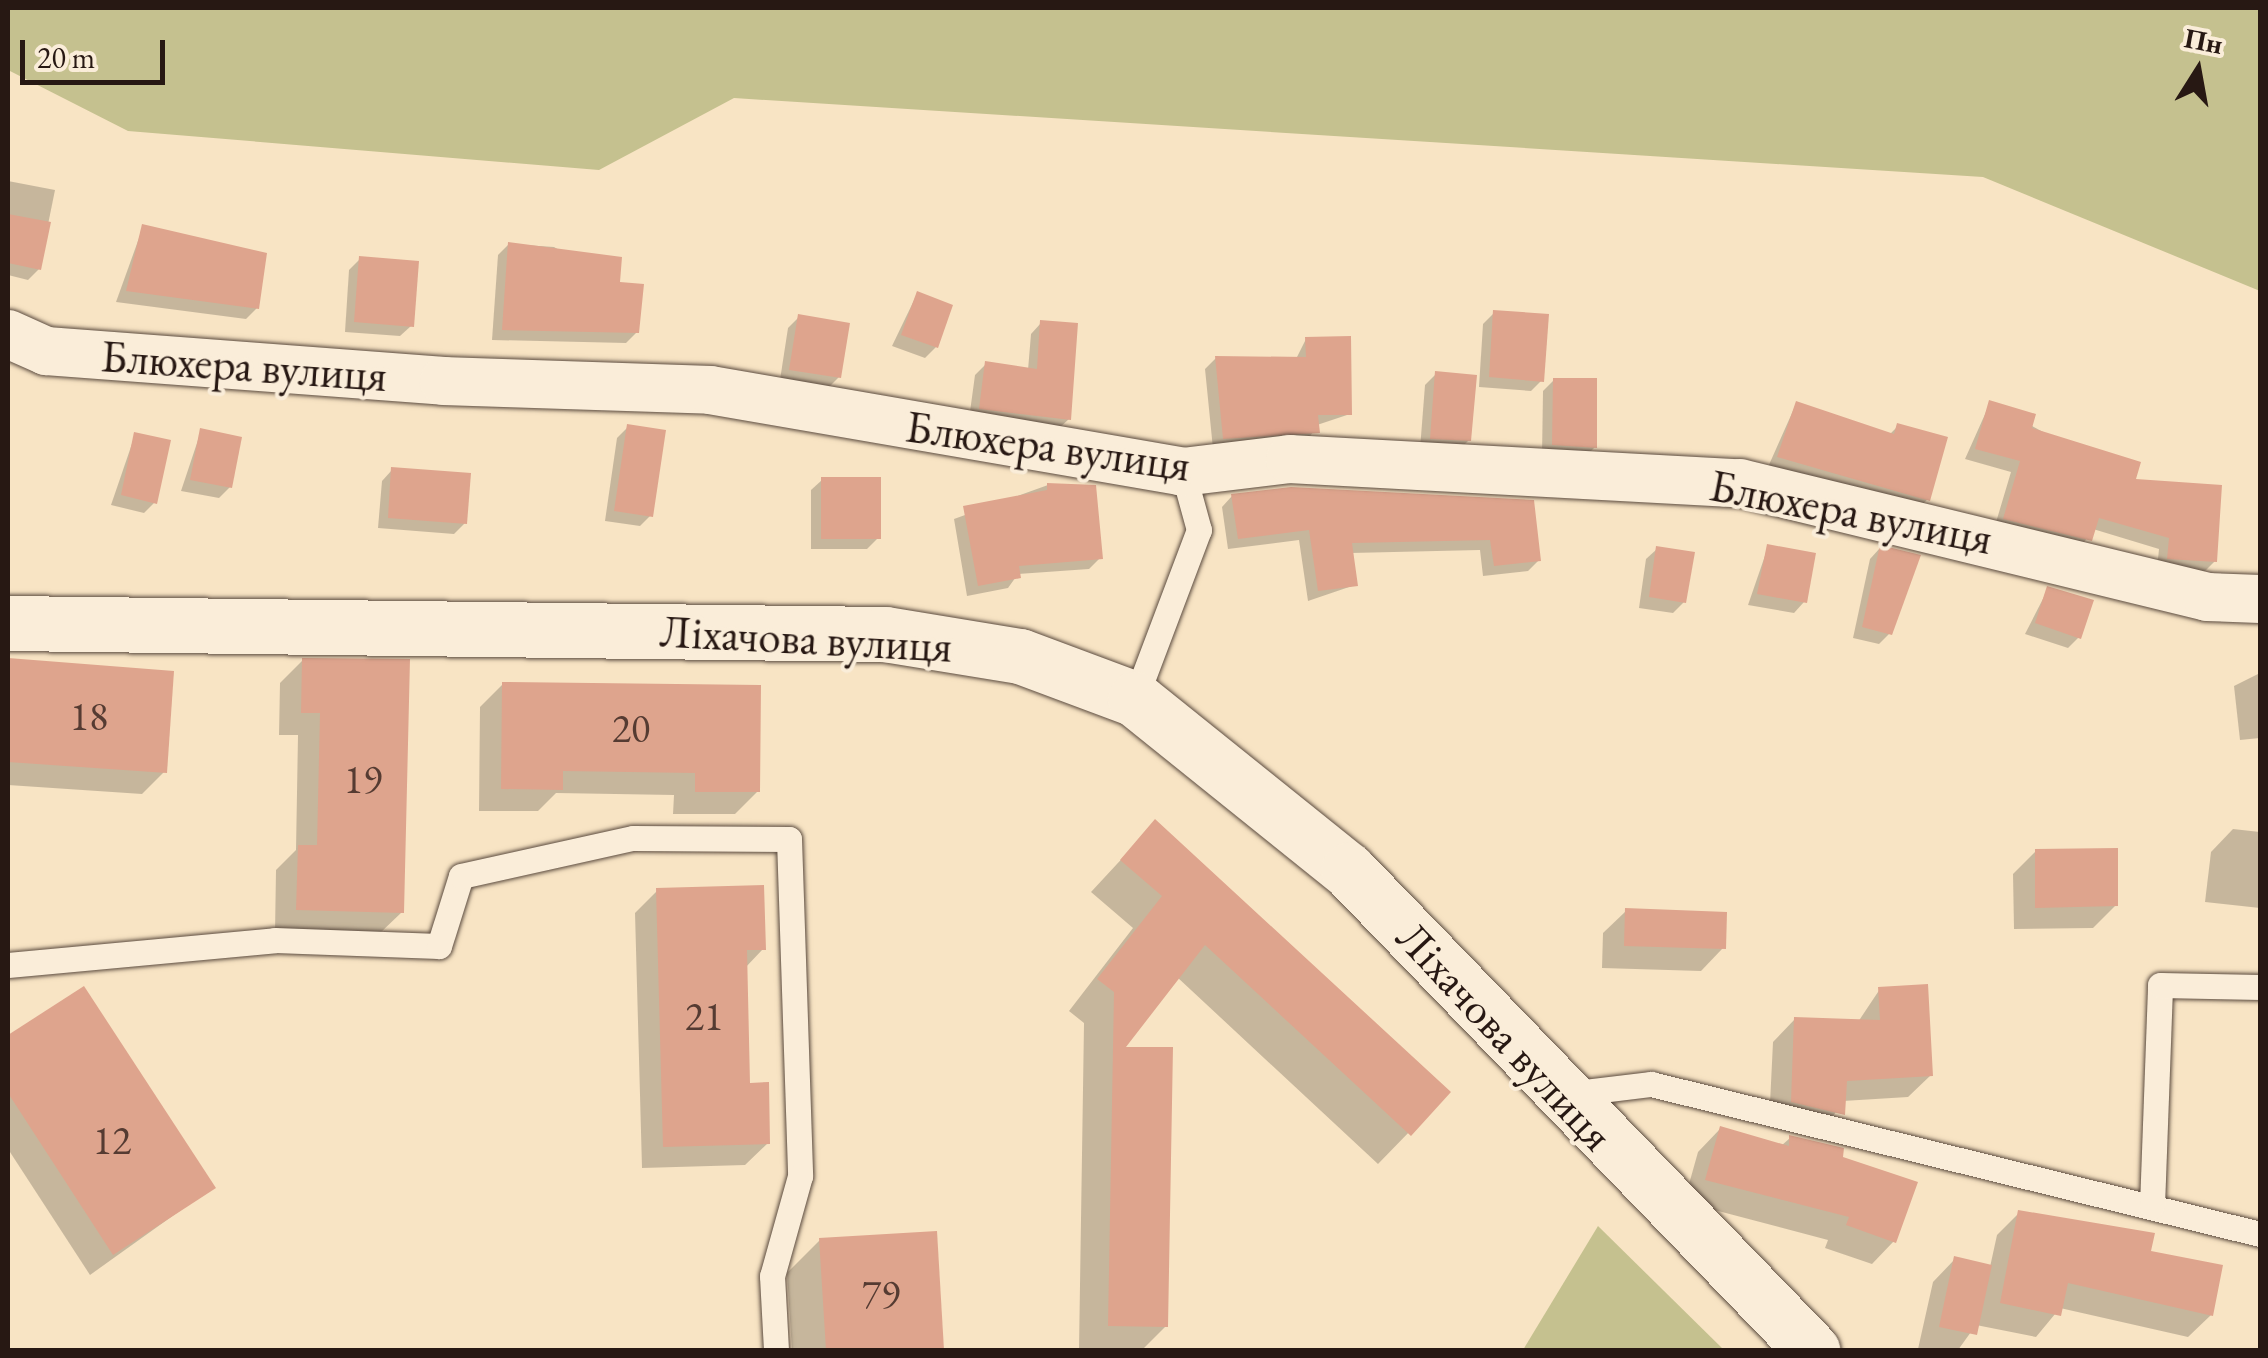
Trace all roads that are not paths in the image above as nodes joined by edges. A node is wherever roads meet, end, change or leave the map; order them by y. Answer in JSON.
{"nodes":[{"id":1,"x":8,"y":334,"type":"edge"},
{"id":2,"x":1182,"y":472,"type":"junction"},
{"id":3,"x":2260,"y":599,"type":"edge"},
{"id":4,"x":8,"y":623,"type":"edge"},
{"id":5,"x":1134,"y":699,"type":"junction"},
{"id":6,"x":8,"y":965,"type":"edge"},
{"id":7,"x":2260,"y":986,"type":"edge"},
{"id":8,"x":1558,"y":1095,"type":"junction"},
{"id":9,"x":2152,"y":1206,"type":"junction"},
{"id":10,"x":2260,"y":1234,"type":"edge"},
{"id":11,"x":776,"y":1350,"type":"edge"},
{"id":12,"x":1812,"y":1350,"type":"edge"}],
"edges":[{"from":1,"to":2,"type":"street","name":"Блюхера вулиця"},
{"from":2,"to":3,"type":"street","name":"Блюхера вулиця"},
{"from":2,"to":5,"type":"lane"},
{"from":4,"to":5,"type":"street","name":"Ліхачова вулиця"},
{"from":5,"to":8,"type":"street","name":"Ліхачова вулиця"},
{"from":6,"to":11,"type":"lane"},
{"from":7,"to":9,"type":"lane"},
{"from":8,"to":9,"type":"lane"},
{"from":8,"to":12,"type":"street","name":"Ліхачова вулиця"},
{"from":9,"to":10,"type":"lane"}]}
